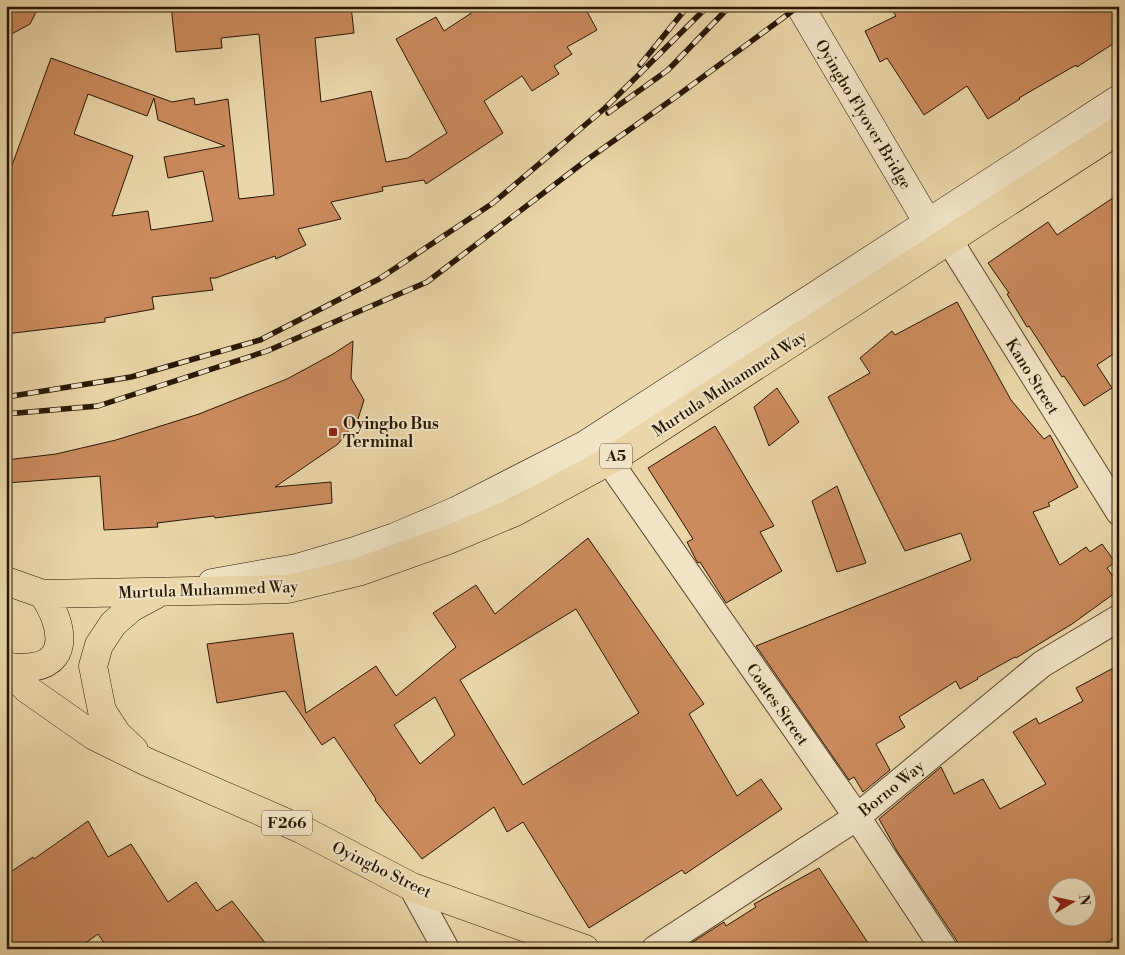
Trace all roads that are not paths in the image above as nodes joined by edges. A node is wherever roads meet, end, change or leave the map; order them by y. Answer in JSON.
{"nodes":[{"id":1,"x":800,"y":6,"type":"edge"},
{"id":2,"x":1119,"y":99,"type":"edge"},
{"id":3,"x":1119,"y":130,"type":"edge"},
{"id":4,"x":928,"y":223,"type":"junction"},
{"id":5,"x":950,"y":240,"type":"junction"},
{"id":6,"x":609,"y":461,"type":"junction"},
{"id":7,"x":1119,"y":512,"type":"edge"},
{"id":8,"x":6,"y":580,"type":"edge"},
{"id":9,"x":160,"y":592,"type":"junction"},
{"id":10,"x":44,"y":594,"type":"junction"},
{"id":11,"x":1119,"y":618,"type":"edge"},
{"id":12,"x":6,"y":667,"type":"edge"},
{"id":13,"x":147,"y":762,"type":"junction"},
{"id":14,"x":857,"y":816,"type":"junction"},
{"id":15,"x":412,"y":886,"type":"junction"},
{"id":16,"x":446,"y":949,"type":"edge"},
{"id":17,"x":585,"y":949,"type":"edge"},
{"id":18,"x":655,"y":949,"type":"edge"},
{"id":19,"x":944,"y":949,"type":"edge"}],
"edges":[{"from":1,"to":4,"type":"street","name":"Oyingbo Flyover Bridge"},
{"from":2,"to":4,"type":"street"},
{"from":3,"to":5,"type":"highway","name":"Murtula Muhammed Way","number":"A5"},
{"from":4,"to":9,"type":"street"},
{"from":5,"to":6,"type":"highway","name":"Murtula Muhammed Way","number":"A5"},
{"from":5,"to":7,"type":"street","name":"Kano Street"},
{"from":6,"to":9,"type":"highway","name":"Murtula Muhammed Way","number":"A5"},
{"from":6,"to":14,"type":"street","name":"Coates Street"},
{"from":8,"to":10,"type":"highway","number":"A5"},
{"from":9,"to":10,"type":"highway","name":"Murtula Muhammed Way","number":"A5"},
{"from":9,"to":13,"type":"highway","number":"F266"},
{"from":10,"to":12,"type":"highway"},
{"from":11,"to":14,"type":"street","name":"Borno Way"},
{"from":12,"to":13,"type":"highway","name":"Oyingbo Street","number":"F266"},
{"from":13,"to":15,"type":"highway","name":"Oyingbo Street","number":"F266"},
{"from":14,"to":18,"type":"street","name":"Borno Way"},
{"from":14,"to":19,"type":"street","name":"Coates Street"},
{"from":15,"to":16,"type":"street"},
{"from":15,"to":17,"type":"highway","name":"Oyingbo Street","number":"F266"}]}
